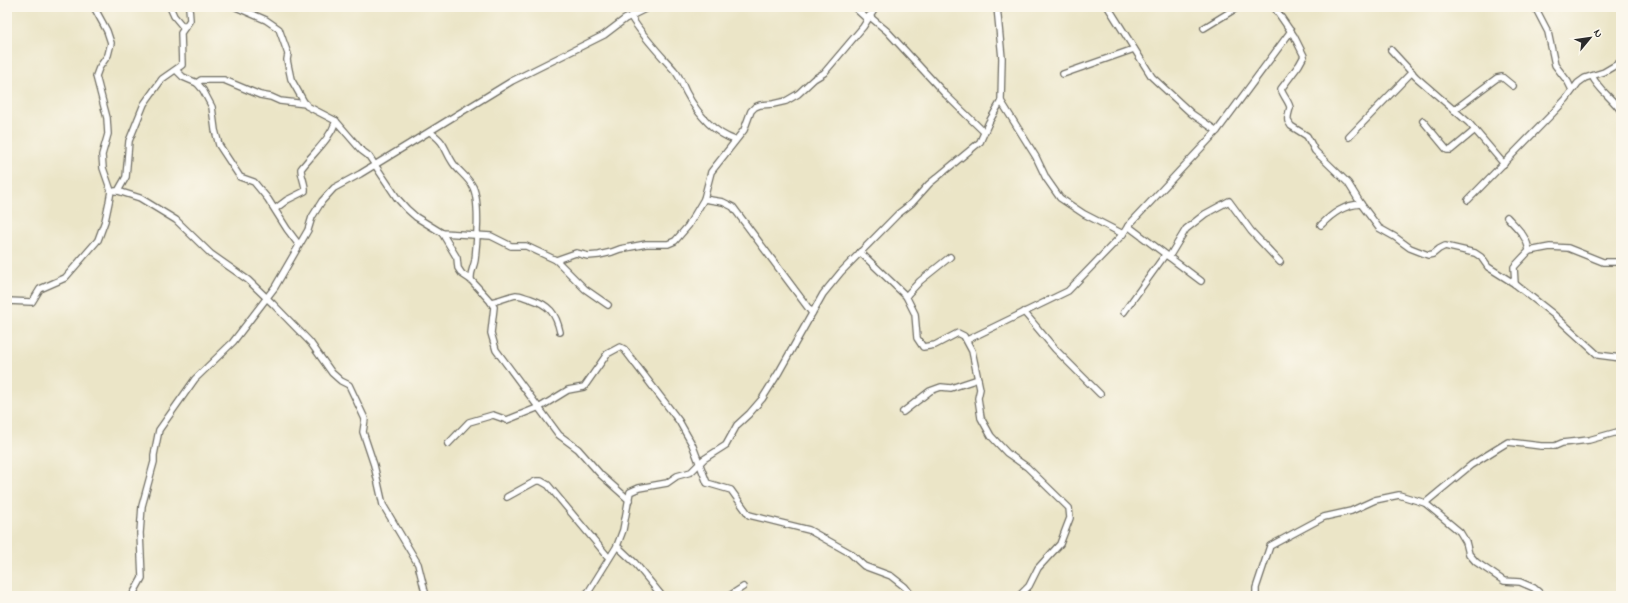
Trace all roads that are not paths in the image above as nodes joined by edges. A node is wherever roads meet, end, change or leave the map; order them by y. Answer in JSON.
{"nodes":[{"id":1,"x":94,"y":7,"type":"edge"},
{"id":2,"x":170,"y":7,"type":"edge"},
{"id":3,"x":189,"y":7,"type":"edge"},
{"id":4,"x":236,"y":7,"type":"edge"},
{"id":5,"x":649,"y":7,"type":"edge"},
{"id":6,"x":854,"y":7,"type":"edge"},
{"id":7,"x":876,"y":7,"type":"edge"},
{"id":8,"x":997,"y":7,"type":"edge"},
{"id":9,"x":1108,"y":7,"type":"edge"},
{"id":10,"x":1238,"y":7,"type":"edge"},
{"id":11,"x":1274,"y":7,"type":"edge"},
{"id":12,"x":1535,"y":7,"type":"edge"},
{"id":13,"x":631,"y":17,"type":"junction"},
{"id":14,"x":868,"y":18,"type":"junction"},
{"id":15,"x":184,"y":28,"type":"junction"},
{"id":16,"x":1204,"y":28,"type":"dead end"},
{"id":17,"x":1291,"y":31,"type":"junction"},
{"id":18,"x":1134,"y":49,"type":"junction"},
{"id":19,"x":1391,"y":50,"type":"dead end"},
{"id":20,"x":1621,"y":62,"type":"edge"},
{"id":21,"x":176,"y":70,"type":"junction"},
{"id":22,"x":1412,"y":72,"type":"junction"},
{"id":23,"x":1062,"y":74,"type":"dead end"},
{"id":24,"x":1592,"y":76,"type":"junction"},
{"id":25,"x":197,"y":83,"type":"junction"},
{"id":26,"x":1513,"y":86,"type":"dead end"},
{"id":27,"x":1572,"y":90,"type":"junction"},
{"id":28,"x":1001,"y":101,"type":"junction"},
{"id":29,"x":306,"y":104,"type":"junction"},
{"id":30,"x":1454,"y":110,"type":"junction"},
{"id":31,"x":1621,"y":111,"type":"edge"},
{"id":32,"x":336,"y":121,"type":"junction"},
{"id":33,"x":1422,"y":121,"type":"dead end"},
{"id":34,"x":1475,"y":130,"type":"junction"},
{"id":35,"x":1217,"y":131,"type":"junction"},
{"id":36,"x":430,"y":132,"type":"junction"},
{"id":37,"x":984,"y":132,"type":"junction"},
{"id":38,"x":1349,"y":137,"type":"dead end"},
{"id":39,"x":735,"y":140,"type":"junction"},
{"id":40,"x":375,"y":164,"type":"junction"},
{"id":41,"x":1504,"y":164,"type":"junction"},
{"id":42,"x":124,"y":181,"type":"junction"},
{"id":43,"x":111,"y":191,"type":"junction"},
{"id":44,"x":118,"y":191,"type":"junction"},
{"id":45,"x":126,"y":194,"type":"junction"},
{"id":46,"x":704,"y":199,"type":"junction"},
{"id":47,"x":1468,"y":200,"type":"dead end"},
{"id":48,"x":1361,"y":204,"type":"junction"},
{"id":49,"x":275,"y":209,"type":"junction"},
{"id":50,"x":1507,"y":217,"type":"dead end"},
{"id":51,"x":1321,"y":225,"type":"dead end"},
{"id":52,"x":1128,"y":226,"type":"junction"},
{"id":53,"x":442,"y":234,"type":"junction"},
{"id":54,"x":1123,"y":234,"type":"junction"},
{"id":55,"x":477,"y":235,"type":"junction"},
{"id":56,"x":299,"y":245,"type":"junction"},
{"id":57,"x":1529,"y":251,"type":"junction"},
{"id":58,"x":860,"y":252,"type":"junction"},
{"id":59,"x":1167,"y":256,"type":"junction"},
{"id":60,"x":950,"y":257,"type":"dead end"},
{"id":61,"x":556,"y":260,"type":"junction"},
{"id":62,"x":1280,"y":262,"type":"dead end"},
{"id":63,"x":1621,"y":262,"type":"edge"},
{"id":64,"x":471,"y":280,"type":"junction"},
{"id":65,"x":1201,"y":281,"type":"dead end"},
{"id":66,"x":1514,"y":284,"type":"junction"},
{"id":67,"x":906,"y":296,"type":"junction"},
{"id":68,"x":7,"y":300,"type":"edge"},
{"id":69,"x":266,"y":300,"type":"junction"},
{"id":70,"x":491,"y":302,"type":"junction"},
{"id":71,"x":608,"y":305,"type":"dead end"},
{"id":72,"x":1024,"y":312,"type":"junction"},
{"id":73,"x":1124,"y":312,"type":"dead end"},
{"id":74,"x":812,"y":313,"type":"junction"},
{"id":75,"x":560,"y":332,"type":"dead end"},
{"id":76,"x":967,"y":340,"type":"junction"},
{"id":77,"x":1621,"y":358,"type":"edge"},
{"id":78,"x":978,"y":380,"type":"junction"},
{"id":79,"x":1100,"y":394,"type":"dead end"},
{"id":80,"x":539,"y":407,"type":"junction"},
{"id":81,"x":902,"y":412,"type":"dead end"},
{"id":82,"x":1621,"y":431,"type":"edge"},
{"id":83,"x":448,"y":444,"type":"dead end"},
{"id":84,"x":699,"y":464,"type":"junction"},
{"id":85,"x":507,"y":497,"type":"dead end"},
{"id":86,"x":629,"y":500,"type":"junction"},
{"id":87,"x":1425,"y":503,"type":"junction"},
{"id":88,"x":616,"y":546,"type":"junction"},
{"id":89,"x":609,"y":558,"type":"junction"},
{"id":90,"x":743,"y":587,"type":"dead end"},
{"id":91,"x":132,"y":596,"type":"edge"},
{"id":92,"x":426,"y":596,"type":"edge"},
{"id":93,"x":584,"y":596,"type":"edge"},
{"id":94,"x":662,"y":596,"type":"edge"},
{"id":95,"x":729,"y":596,"type":"edge"},
{"id":96,"x":912,"y":596,"type":"edge"},
{"id":97,"x":1019,"y":596,"type":"edge"},
{"id":98,"x":1256,"y":596,"type":"edge"},
{"id":99,"x":1543,"y":596,"type":"edge"}],
"edges":[{"from":1,"to":43,"type":"street"},
{"from":2,"to":15,"type":"street"},
{"from":3,"to":15,"type":"street"},
{"from":4,"to":29,"type":"street"},
{"from":5,"to":13,"type":"street"},
{"from":6,"to":14,"type":"street"},
{"from":7,"to":14,"type":"street"},
{"from":8,"to":28,"type":"street"},
{"from":9,"to":18,"type":"street"},
{"from":10,"to":16,"type":"street"},
{"from":11,"to":17,"type":"street"},
{"from":12,"to":27,"type":"street"},
{"from":13,"to":36,"type":"street"},
{"from":13,"to":39,"type":"street"},
{"from":14,"to":37,"type":"street"},
{"from":14,"to":39,"type":"street"},
{"from":15,"to":21,"type":"street"},
{"from":17,"to":35,"type":"street"},
{"from":17,"to":48,"type":"street"},
{"from":18,"to":23,"type":"street"},
{"from":18,"to":35,"type":"street"},
{"from":19,"to":22,"type":"street"},
{"from":20,"to":24,"type":"street"},
{"from":21,"to":25,"type":"street"},
{"from":21,"to":42,"type":"street"},
{"from":22,"to":30,"type":"street"},
{"from":22,"to":38,"type":"street"},
{"from":24,"to":27,"type":"street"},
{"from":24,"to":31,"type":"street"},
{"from":25,"to":29,"type":"street"},
{"from":25,"to":49,"type":"street"},
{"from":26,"to":30,"type":"street"},
{"from":27,"to":41,"type":"street"},
{"from":28,"to":37,"type":"street"},
{"from":28,"to":54,"type":"street"},
{"from":29,"to":32,"type":"street"},
{"from":30,"to":34,"type":"street"},
{"from":32,"to":40,"type":"street"},
{"from":32,"to":49,"type":"street"},
{"from":33,"to":34,"type":"street"},
{"from":34,"to":41,"type":"street"},
{"from":35,"to":52,"type":"street"},
{"from":36,"to":40,"type":"street"},
{"from":36,"to":55,"type":"street"},
{"from":37,"to":58,"type":"street"},
{"from":39,"to":46,"type":"street"},
{"from":40,"to":53,"type":"street"},
{"from":40,"to":56,"type":"street"},
{"from":41,"to":47,"type":"street"},
{"from":42,"to":44,"type":"street"},
{"from":42,"to":45,"type":"street"},
{"from":43,"to":44,"type":"street"},
{"from":43,"to":68,"type":"street"},
{"from":44,"to":45,"type":"street"},
{"from":45,"to":69,"type":"street"},
{"from":46,"to":61,"type":"street"},
{"from":46,"to":74,"type":"street"},
{"from":48,"to":51,"type":"street"},
{"from":48,"to":66,"type":"street"},
{"from":49,"to":56,"type":"street"},
{"from":50,"to":57,"type":"street"},
{"from":52,"to":54,"type":"street"},
{"from":52,"to":59,"type":"street"},
{"from":53,"to":55,"type":"street"},
{"from":53,"to":64,"type":"street"},
{"from":54,"to":72,"type":"street"},
{"from":55,"to":61,"type":"street"},
{"from":55,"to":64,"type":"street"},
{"from":56,"to":69,"type":"street"},
{"from":57,"to":63,"type":"street"},
{"from":57,"to":66,"type":"street"},
{"from":58,"to":67,"type":"street"},
{"from":58,"to":74,"type":"street"},
{"from":59,"to":62,"type":"street"},
{"from":59,"to":65,"type":"street"},
{"from":59,"to":73,"type":"street"},
{"from":60,"to":67,"type":"street"},
{"from":61,"to":71,"type":"street"},
{"from":64,"to":70,"type":"street"},
{"from":66,"to":77,"type":"street"},
{"from":67,"to":76,"type":"street"},
{"from":69,"to":91,"type":"street"},
{"from":69,"to":92,"type":"street"},
{"from":70,"to":75,"type":"street"},
{"from":70,"to":80,"type":"street"},
{"from":72,"to":76,"type":"street"},
{"from":72,"to":79,"type":"street"},
{"from":74,"to":84,"type":"street"},
{"from":76,"to":78,"type":"street"},
{"from":78,"to":81,"type":"street"},
{"from":78,"to":97,"type":"street"},
{"from":80,"to":83,"type":"street"},
{"from":80,"to":84,"type":"street"},
{"from":80,"to":86,"type":"street"},
{"from":82,"to":87,"type":"street"},
{"from":84,"to":86,"type":"street"},
{"from":84,"to":96,"type":"street"},
{"from":85,"to":89,"type":"street"},
{"from":86,"to":88,"type":"street"},
{"from":87,"to":98,"type":"street"},
{"from":87,"to":99,"type":"street"},
{"from":88,"to":89,"type":"street"},
{"from":88,"to":94,"type":"street"},
{"from":89,"to":93,"type":"street"},
{"from":90,"to":95,"type":"street"}]}
